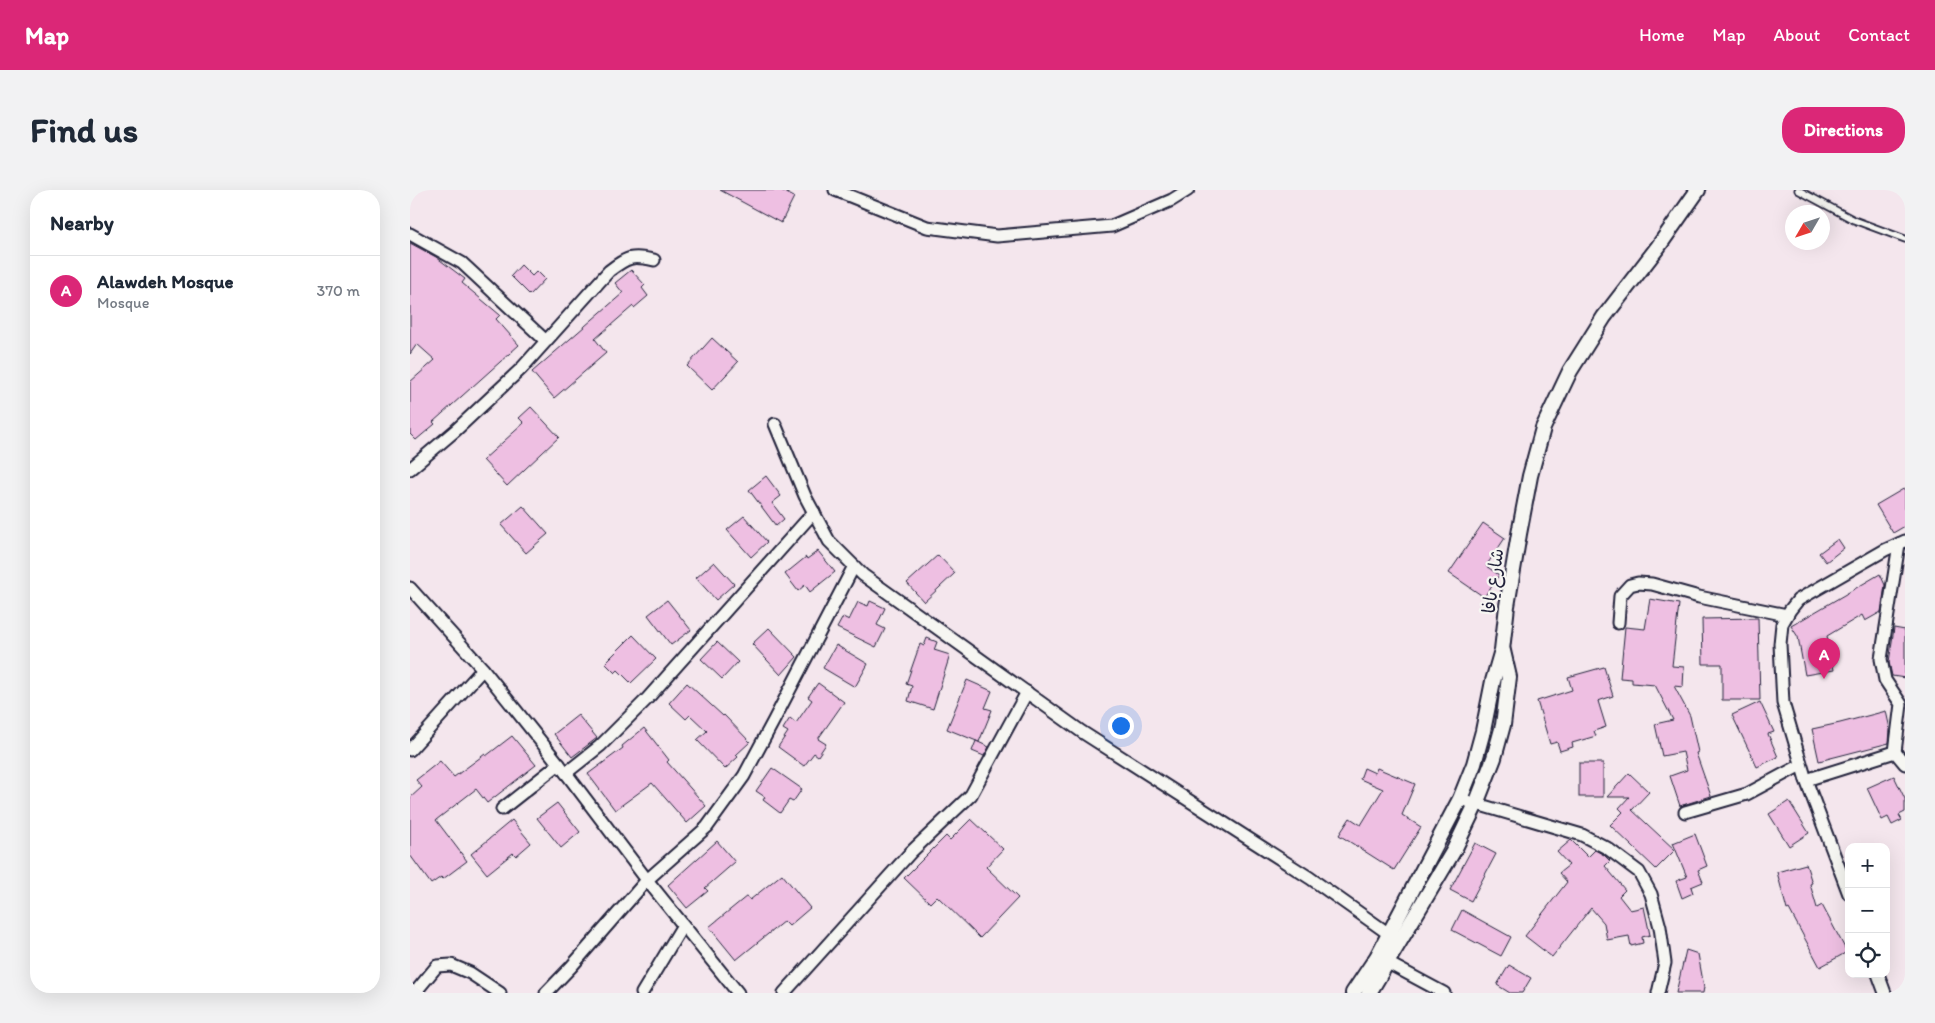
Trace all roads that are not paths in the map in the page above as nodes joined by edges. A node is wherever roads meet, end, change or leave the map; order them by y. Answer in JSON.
{"nodes":[{"id":1,"x":835,"y":190,"type":"edge"},
{"id":2,"x":1188,"y":190,"type":"edge"},
{"id":3,"x":1698,"y":190,"type":"edge"},
{"id":4,"x":1798,"y":190,"type":"edge"},
{"id":5,"x":410,"y":234,"type":"edge"},
{"id":6,"x":1905,"y":239,"type":"edge"},
{"id":7,"x":654,"y":260,"type":"dead end"},
{"id":8,"x":546,"y":341,"type":"junction"},
{"id":9,"x":775,"y":424,"type":"dead end"},
{"id":10,"x":410,"y":469,"type":"edge"},
{"id":11,"x":814,"y":512,"type":"junction"},
{"id":12,"x":1902,"y":543,"type":"edge"},
{"id":13,"x":854,"y":566,"type":"junction"},
{"id":14,"x":410,"y":588,"type":"edge"},
{"id":15,"x":1787,"y":615,"type":"junction"},
{"id":16,"x":1618,"y":623,"type":"dead end"},
{"id":17,"x":1502,"y":650,"type":"junction"},
{"id":18,"x":483,"y":669,"type":"junction"},
{"id":19,"x":1027,"y":692,"type":"junction"},
{"id":20,"x":1903,"y":704,"type":"edge"},
{"id":21,"x":410,"y":750,"type":"edge"},
{"id":22,"x":1895,"y":752,"type":"junction"},
{"id":23,"x":1905,"y":764,"type":"edge"},
{"id":24,"x":1801,"y":765,"type":"junction"},
{"id":25,"x":563,"y":769,"type":"junction"},
{"id":26,"x":1806,"y":780,"type":"junction"},
{"id":27,"x":1460,"y":799,"type":"junction"},
{"id":28,"x":1476,"y":804,"type":"junction"},
{"id":29,"x":502,"y":809,"type":"dead end"},
{"id":30,"x":1685,"y":812,"type":"dead end"},
{"id":31,"x":647,"y":880,"type":"junction"},
{"id":32,"x":1847,"y":888,"type":"edge"},
{"id":33,"x":683,"y":925,"type":"junction"},
{"id":34,"x":1389,"y":934,"type":"junction"},
{"id":35,"x":1388,"y":963,"type":"junction"},
{"id":36,"x":1879,"y":978,"type":"edge"},
{"id":37,"x":418,"y":989,"type":"dead end"},
{"id":38,"x":500,"y":993,"type":"edge"},
{"id":39,"x":546,"y":993,"type":"edge"},
{"id":40,"x":642,"y":993,"type":"edge"},
{"id":41,"x":738,"y":993,"type":"edge"},
{"id":42,"x":785,"y":993,"type":"edge"},
{"id":43,"x":1354,"y":993,"type":"edge"},
{"id":44,"x":1369,"y":993,"type":"edge"},
{"id":45,"x":1444,"y":993,"type":"edge"},
{"id":46,"x":1658,"y":993,"type":"edge"},
{"id":47,"x":1885,"y":993,"type":"edge"}],
"edges":[{"from":1,"to":2,"type":"street"},
{"from":3,"to":17,"type":"street","name":"شارع يافا"},
{"from":4,"to":6,"type":"lane"},
{"from":5,"to":8,"type":"street"},
{"from":7,"to":8,"type":"street"},
{"from":8,"to":10,"type":"street"},
{"from":9,"to":11,"type":"street"},
{"from":11,"to":13,"type":"street"},
{"from":11,"to":25,"type":"street"},
{"from":12,"to":15,"type":"street"},
{"from":12,"to":20,"type":"street"},
{"from":13,"to":19,"type":"street"},
{"from":13,"to":31,"type":"street"},
{"from":14,"to":18,"type":"street"},
{"from":15,"to":16,"type":"street"},
{"from":15,"to":24,"type":"street"},
{"from":17,"to":27,"type":"street","name":"شارع يافا"},
{"from":17,"to":28,"type":"street"},
{"from":18,"to":21,"type":"street"},
{"from":18,"to":25,"type":"street"},
{"from":19,"to":34,"type":"street"},
{"from":19,"to":42,"type":"street"},
{"from":20,"to":22,"type":"street"},
{"from":22,"to":23,"type":"street"},
{"from":22,"to":26,"type":"street"},
{"from":24,"to":26,"type":"street"},
{"from":24,"to":30,"type":"street"},
{"from":25,"to":29,"type":"street"},
{"from":25,"to":31,"type":"street"},
{"from":26,"to":32,"type":"street"},
{"from":27,"to":28,"type":"street"},
{"from":27,"to":34,"type":"street","name":"شارع يافا"},
{"from":28,"to":35,"type":"street"},
{"from":28,"to":46,"type":"street"},
{"from":31,"to":33,"type":"street"},
{"from":31,"to":39,"type":"street"},
{"from":33,"to":40,"type":"street"},
{"from":33,"to":41,"type":"street"},
{"from":34,"to":43,"type":"street","name":"شارع يافا"},
{"from":35,"to":44,"type":"street"},
{"from":35,"to":45,"type":"street"},
{"from":36,"to":47,"type":"street"},
{"from":37,"to":38,"type":"street"}]}
